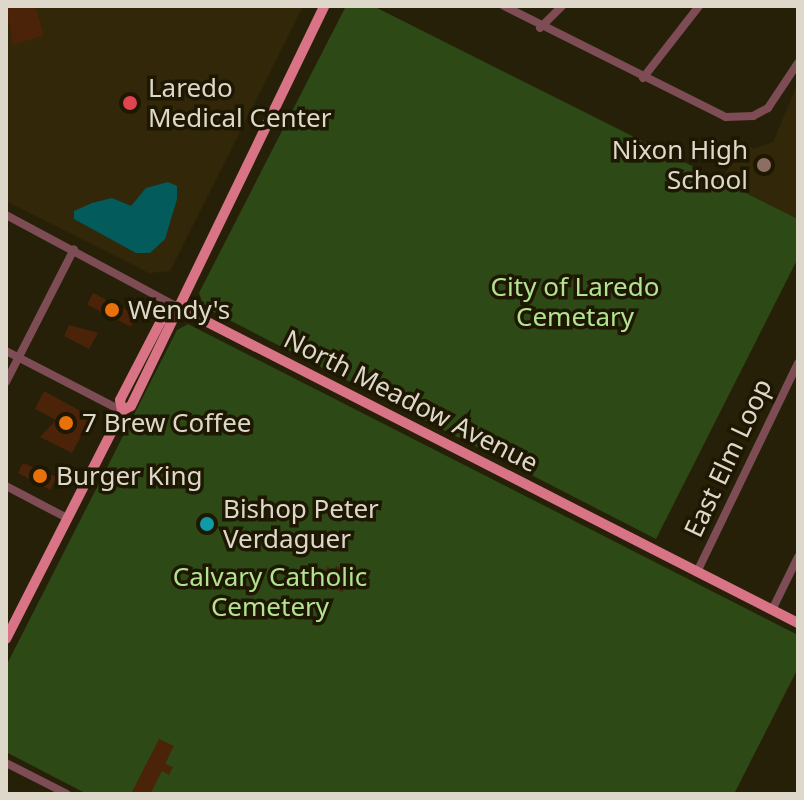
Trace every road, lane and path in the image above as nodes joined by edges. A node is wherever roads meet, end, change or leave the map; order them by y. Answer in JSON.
{"nodes":[{"id":1,"x":324,"y":6,"type":"edge"},
{"id":2,"x":504,"y":6,"type":"edge"},
{"id":3,"x":562,"y":6,"type":"edge"},
{"id":4,"x":699,"y":6,"type":"edge"},
{"id":5,"x":540,"y":28,"type":"junction"},
{"id":6,"x":798,"y":63,"type":"edge"},
{"id":7,"x":643,"y":78,"type":"junction"},
{"id":8,"x":6,"y":215,"type":"edge"},
{"id":9,"x":74,"y":249,"type":"junction"},
{"id":10,"x":176,"y":306,"type":"junction"},
{"id":11,"x":6,"y":351,"type":"edge"},
{"id":12,"x":18,"y":358,"type":"junction"},
{"id":13,"x":798,"y":363,"type":"edge"},
{"id":14,"x":6,"y":382,"type":"edge"},
{"id":15,"x":122,"y":411,"type":"junction"},
{"id":16,"x":6,"y":486,"type":"edge"},
{"id":17,"x":67,"y":518,"type":"junction"},
{"id":18,"x":798,"y":557,"type":"edge"},
{"id":19,"x":697,"y":572,"type":"junction"},
{"id":20,"x":772,"y":610,"type":"junction"},
{"id":21,"x":798,"y":623,"type":"edge"},
{"id":22,"x":9,"y":624,"type":"edge"},
{"id":23,"x":6,"y":639,"type":"edge"},
{"id":24,"x":6,"y":763,"type":"edge"},
{"id":25,"x":64,"y":793,"type":"edge"}],
"edges":[{"from":1,"to":10,"type":"main road"},
{"from":2,"to":5,"type":"street"},
{"from":3,"to":5,"type":"street"},
{"from":4,"to":7,"type":"street"},
{"from":5,"to":7,"type":"street"},
{"from":6,"to":7,"type":"street"},
{"from":8,"to":9,"type":"street","name":"North Meadow Avenue"},
{"from":9,"to":10,"type":"street","name":"North Meadow Avenue"},
{"from":9,"to":12,"type":"street"},
{"from":10,"to":15,"type":"main road"},
{"from":10,"to":19,"type":"main road","name":"North Meadow Avenue"},
{"from":11,"to":12,"type":"street"},
{"from":12,"to":14,"type":"street"},
{"from":12,"to":15,"type":"street"},
{"from":13,"to":19,"type":"street","name":"East Elm Loop"},
{"from":15,"to":17,"type":"main road"},
{"from":16,"to":17,"type":"street"},
{"from":17,"to":22,"type":"main road"},
{"from":18,"to":20,"type":"street"},
{"from":19,"to":20,"type":"main road","name":"North Meadow Avenue"},
{"from":20,"to":21,"type":"main road","name":"North Meadow Avenue"},
{"from":22,"to":23,"type":"main road"},
{"from":24,"to":25,"type":"street"}]}
